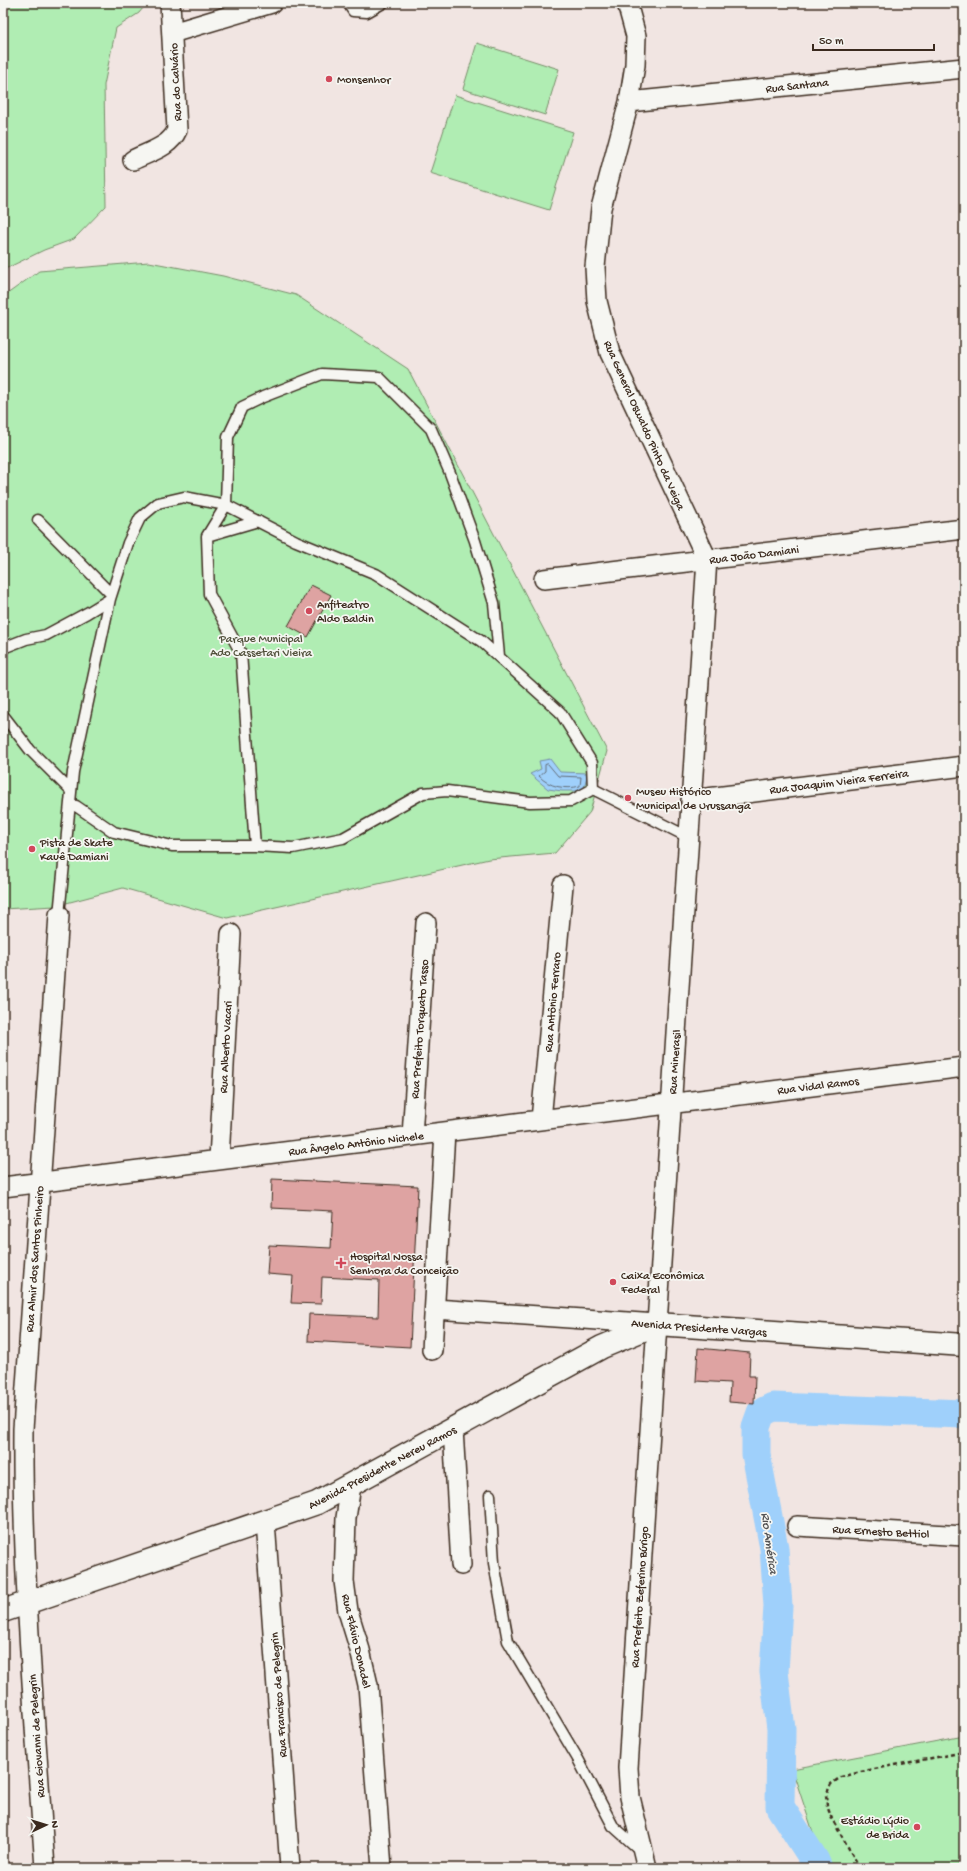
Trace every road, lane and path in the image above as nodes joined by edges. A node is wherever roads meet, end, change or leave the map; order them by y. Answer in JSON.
{"nodes":[{"id":1,"x":170,"y":3,"type":"edge"},
{"id":2,"x":272,"y":3,"type":"edge"},
{"id":3,"x":348,"y":3,"type":"edge"},
{"id":4,"x":383,"y":3,"type":"edge"},
{"id":5,"x":628,"y":3,"type":"edge"},
{"id":6,"x":172,"y":34,"type":"junction"},
{"id":7,"x":964,"y":68,"type":"edge"},
{"id":8,"x":629,"y":102,"type":"junction"},
{"id":9,"x":133,"y":160,"type":"dead end"},
{"id":10,"x":226,"y":505,"type":"junction"},
{"id":11,"x":38,"y":520,"type":"dead end"},
{"id":12,"x":258,"y":521,"type":"junction"},
{"id":13,"x":964,"y":529,"type":"edge"},
{"id":14,"x":208,"y":536,"type":"junction"},
{"id":15,"x":707,"y":559,"type":"junction"},
{"id":16,"x":544,"y":579,"type":"dead end"},
{"id":17,"x":111,"y":597,"type":"junction"},
{"id":18,"x":3,"y":648,"type":"edge"},
{"id":19,"x":499,"y":656,"type":"junction"},
{"id":20,"x":3,"y":715,"type":"edge"},
{"id":21,"x":964,"y":766,"type":"edge"},
{"id":22,"x":593,"y":789,"type":"junction"},
{"id":23,"x":71,"y":791,"type":"junction"},
{"id":24,"x":690,"y":800,"type":"junction"},
{"id":25,"x":70,"y":804,"type":"junction"},
{"id":26,"x":688,"y":837,"type":"junction"},
{"id":27,"x":255,"y":846,"type":"junction"},
{"id":28,"x":563,"y":885,"type":"dead end"},
{"id":29,"x":59,"y":915,"type":"joint"},
{"id":30,"x":426,"y":922,"type":"dead end"},
{"id":31,"x":231,"y":934,"type":"dead end"},
{"id":32,"x":964,"y":1067,"type":"edge"},
{"id":33,"x":671,"y":1104,"type":"junction"},
{"id":34,"x":541,"y":1120,"type":"junction"},
{"id":35,"x":445,"y":1132,"type":"junction"},
{"id":36,"x":412,"y":1136,"type":"junction"},
{"id":37,"x":219,"y":1160,"type":"junction"},
{"id":38,"x":40,"y":1182,"type":"junction"},
{"id":39,"x":3,"y":1187,"type":"edge"},
{"id":40,"x":435,"y":1309,"type":"junction"},
{"id":41,"x":657,"y":1324,"type":"junction"},
{"id":42,"x":964,"y":1345,"type":"edge"},
{"id":43,"x":432,"y":1350,"type":"dead end"},
{"id":44,"x":453,"y":1429,"type":"junction"},
{"id":45,"x":351,"y":1485,"type":"junction"},
{"id":46,"x":490,"y":1495,"type":"dead end"},
{"id":47,"x":265,"y":1522,"type":"junction"},
{"id":48,"x":797,"y":1526,"type":"dead end"},
{"id":49,"x":964,"y":1536,"type":"edge"},
{"id":50,"x":461,"y":1565,"type":"dead end"},
{"id":51,"x":27,"y":1603,"type":"junction"},
{"id":52,"x":3,"y":1611,"type":"edge"},
{"id":53,"x":964,"y":1752,"type":"edge"},
{"id":54,"x":645,"y":1860,"type":"edge"},
{"id":55,"x":45,"y":1868,"type":"edge"},
{"id":56,"x":290,"y":1868,"type":"edge"},
{"id":57,"x":382,"y":1868,"type":"edge"},
{"id":58,"x":860,"y":1868,"type":"edge"}],
"edges":[{"from":1,"to":6,"type":"street","name":"Rua do Calvário"},
{"from":2,"to":6,"type":"street"},
{"from":3,"to":4,"type":"lane"},
{"from":5,"to":8,"type":"street","name":"Rua General Oswaldo Pinto da Veiga"},
{"from":6,"to":9,"type":"street","name":"Rua do Calvário"},
{"from":7,"to":8,"type":"street","name":"Rua Santana"},
{"from":8,"to":15,"type":"street","name":"Rua General Oswaldo Pinto da Veiga"},
{"from":10,"to":12,"type":"lane"},
{"from":10,"to":14,"type":"lane"},
{"from":10,"to":17,"type":"lane"},
{"from":10,"to":19,"type":"lane"},
{"from":11,"to":17,"type":"lane"},
{"from":12,"to":14,"type":"lane"},
{"from":12,"to":19,"type":"lane"},
{"from":13,"to":15,"type":"street","name":"Rua João Damiani"},
{"from":14,"to":27,"type":"lane"},
{"from":15,"to":16,"type":"street","name":"Rua João Damiani"},
{"from":15,"to":24,"type":"street","name":"Rua General Oswaldo Pinto da Veiga"},
{"from":17,"to":18,"type":"lane"},
{"from":17,"to":23,"type":"lane"},
{"from":19,"to":22,"type":"lane"},
{"from":20,"to":23,"type":"lane"},
{"from":21,"to":24,"type":"street","name":"Rua Joaquim Vieira Ferreira"},
{"from":22,"to":26,"type":"lane"},
{"from":22,"to":27,"type":"lane"},
{"from":23,"to":25,"type":"lane"},
{"from":24,"to":26,"type":"street","name":"Rua Minerasil"},
{"from":25,"to":27,"type":"lane"},
{"from":25,"to":29,"type":"lane"},
{"from":26,"to":33,"type":"street","name":"Rua Minerasil"},
{"from":28,"to":34,"type":"street","name":"Rua Antônio Ferraro"},
{"from":29,"to":38,"type":"street","name":"Rua Almir dos Santos Pinheiro"},
{"from":30,"to":36,"type":"street","name":"Rua Prefeito Torquato Tasso"},
{"from":31,"to":37,"type":"street","name":"Rua Alberto Vacari"},
{"from":32,"to":33,"type":"street","name":"Rua Vidal Ramos"},
{"from":33,"to":34,"type":"street","name":"Rua Ângelo Antônio Nichele"},
{"from":33,"to":41,"type":"street","name":"Rua Minerasil"},
{"from":34,"to":35,"type":"street","name":"Rua Ângelo Antônio Nichele"},
{"from":35,"to":36,"type":"street","name":"Rua Ângelo Antônio Nichele"},
{"from":35,"to":40,"type":"street"},
{"from":36,"to":37,"type":"street","name":"Rua Ângelo Antônio Nichele"},
{"from":37,"to":38,"type":"street","name":"Rua Ângelo Antônio Nichele"},
{"from":38,"to":39,"type":"street","name":"Rua Ângelo Antônio Nichele"},
{"from":38,"to":51,"type":"street","name":"Rua Almir dos Santos Pinheiro"},
{"from":40,"to":41,"type":"street","name":"Avenida Presidente Vargas"},
{"from":40,"to":43,"type":"street"},
{"from":41,"to":42,"type":"street","name":"Avenida Presidente Vargas"},
{"from":41,"to":44,"type":"street","name":"Avenida Presidente Nereu Ramos"},
{"from":41,"to":54,"type":"street","name":"Rua Prefeito Zeferino Búrigo"},
{"from":44,"to":45,"type":"street","name":"Avenida Presidente Nereu Ramos"},
{"from":44,"to":50,"type":"street"},
{"from":45,"to":47,"type":"street","name":"Avenida Presidente Nereu Ramos"},
{"from":45,"to":57,"type":"street","name":"Rua Flávio Donadel"},
{"from":46,"to":54,"type":"lane"},
{"from":47,"to":51,"type":"street","name":"Avenida Presidente Nereu Ramos"},
{"from":47,"to":56,"type":"street","name":"Rua Francisco de Pelegrin"},
{"from":48,"to":49,"type":"street","name":"Rua Ernesto Bettiol"},
{"from":51,"to":52,"type":"street","name":"Avenida Presidente Nereu Ramos"},
{"from":51,"to":55,"type":"street","name":"Rua Giovanni de Pelegrin"},
{"from":53,"to":58,"type":"path"}]}
